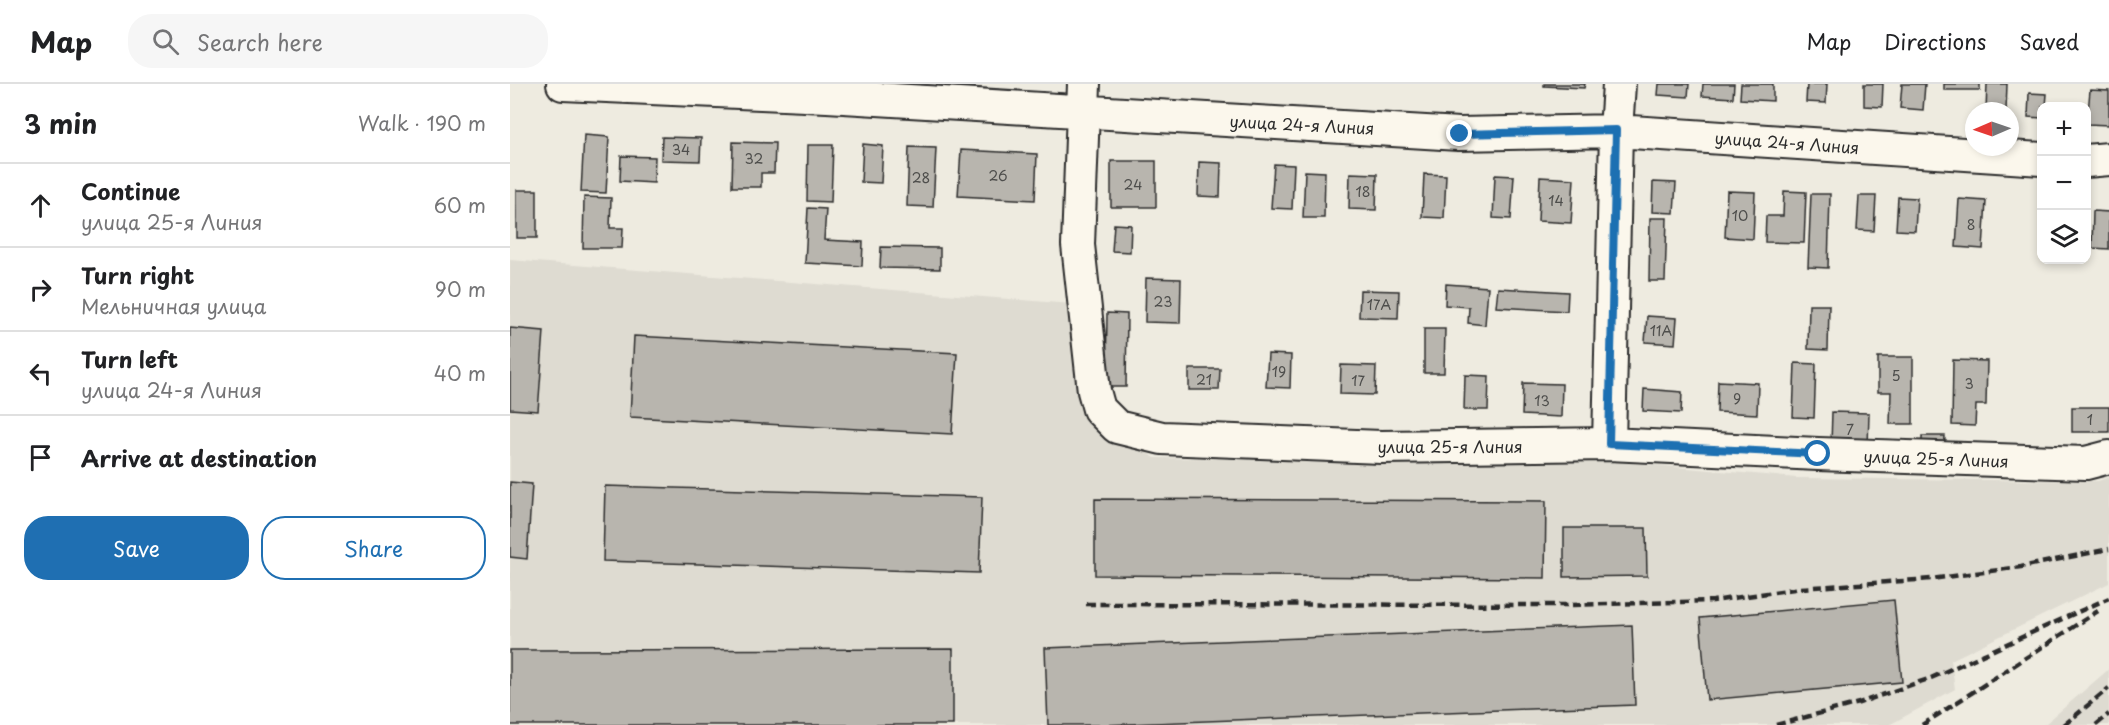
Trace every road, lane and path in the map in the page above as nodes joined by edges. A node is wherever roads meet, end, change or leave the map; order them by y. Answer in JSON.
{"nodes":[{"id":1,"x":563,"y":84,"type":"edge"},
{"id":2,"x":1619,"y":84,"type":"edge"},
{"id":3,"x":1084,"y":98,"type":"edge"},
{"id":4,"x":1616,"y":130,"type":"junction"},
{"id":5,"x":2037,"y":159,"type":"edge"},
{"id":6,"x":2109,"y":159,"type":"edge"},
{"id":7,"x":2091,"y":161,"type":"edge"},
{"id":8,"x":1609,"y":444,"type":"junction"},
{"id":9,"x":2109,"y":457,"type":"edge"}],
"edges":[{"from":1,"to":3,"type":"street","name":"улица 24-я Линия"},
{"from":2,"to":4,"type":"street"},
{"from":3,"to":4,"type":"street","name":"улица 24-я Линия"},
{"from":3,"to":8,"type":"street","name":"улица 25-я Линия"},
{"from":4,"to":5,"type":"street","name":"улица 24-я Линия"},
{"from":4,"to":8,"type":"street"},
{"from":6,"to":7,"type":"street"},
{"from":8,"to":9,"type":"street","name":"улица 25-я Линия"}]}
